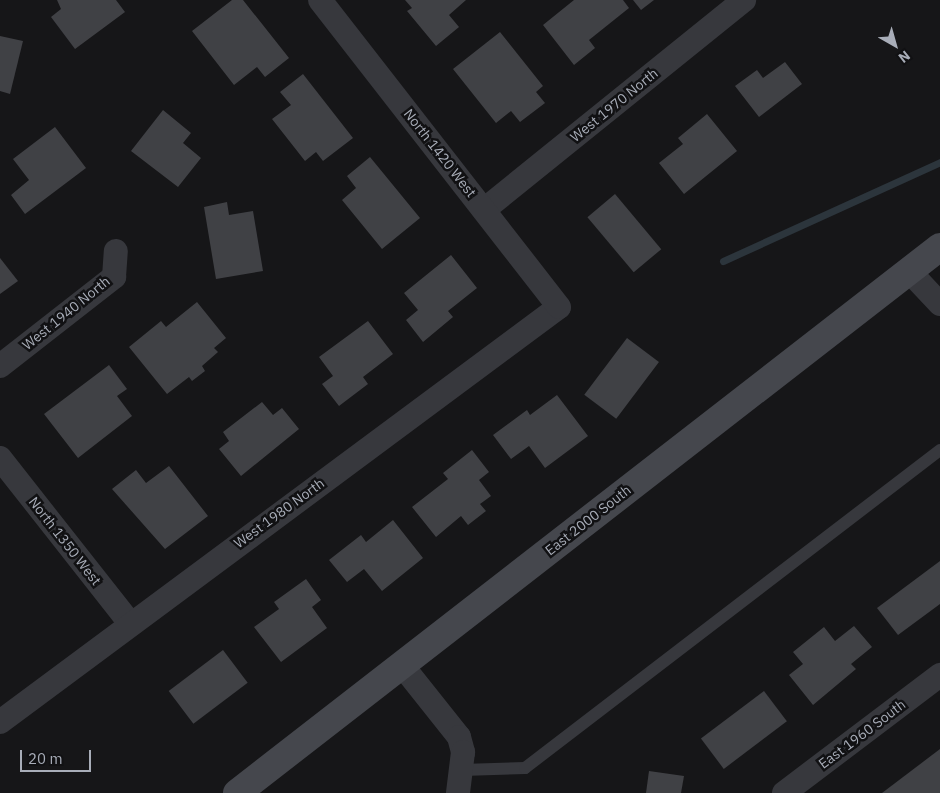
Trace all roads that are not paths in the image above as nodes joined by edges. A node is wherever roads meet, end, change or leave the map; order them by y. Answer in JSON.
{"nodes":[{"id":1,"x":320,"y":0,"type":"edge"},
{"id":2,"x":744,"y":0,"type":"edge"},
{"id":3,"x":485,"y":209,"type":"junction"},
{"id":4,"x":940,"y":247,"type":"edge"},
{"id":5,"x":116,"y":251,"type":"dead end"},
{"id":6,"x":910,"y":272,"type":"junction"},
{"id":7,"x":940,"y":304,"type":"edge"},
{"id":8,"x":559,"y":306,"type":"joint"},
{"id":9,"x":0,"y":366,"type":"edge"},
{"id":10,"x":940,"y":450,"type":"edge"},
{"id":11,"x":0,"y":458,"type":"edge"},
{"id":12,"x":130,"y":623,"type":"junction"},
{"id":13,"x":401,"y":664,"type":"junction"},
{"id":14,"x":940,"y":675,"type":"edge"},
{"id":15,"x":0,"y":722,"type":"edge"},
{"id":16,"x":460,"y":782,"type":"edge"},
{"id":17,"x":237,"y":793,"type":"edge"},
{"id":18,"x":784,"y":793,"type":"edge"}],
"edges":[{"from":1,"to":3,"type":"street","name":"North 1420 West"},
{"from":2,"to":3,"type":"street","name":"West 1970 North"},
{"from":3,"to":8,"type":"street","name":"North 1420 West"},
{"from":4,"to":6,"type":"street","name":"East 2000 South"},
{"from":5,"to":9,"type":"street","name":"West 1940 North"},
{"from":6,"to":7,"type":"street"},
{"from":6,"to":13,"type":"street","name":"East 2000 South"},
{"from":8,"to":12,"type":"street","name":"West 1980 North"},
{"from":10,"to":16,"type":"lane"},
{"from":11,"to":12,"type":"street","name":"North 1350 West"},
{"from":12,"to":15,"type":"street","name":"West 1980 North"},
{"from":13,"to":16,"type":"street"},
{"from":13,"to":17,"type":"street","name":"East 2000 South"},
{"from":14,"to":18,"type":"street","name":"East 1960 South"}]}
